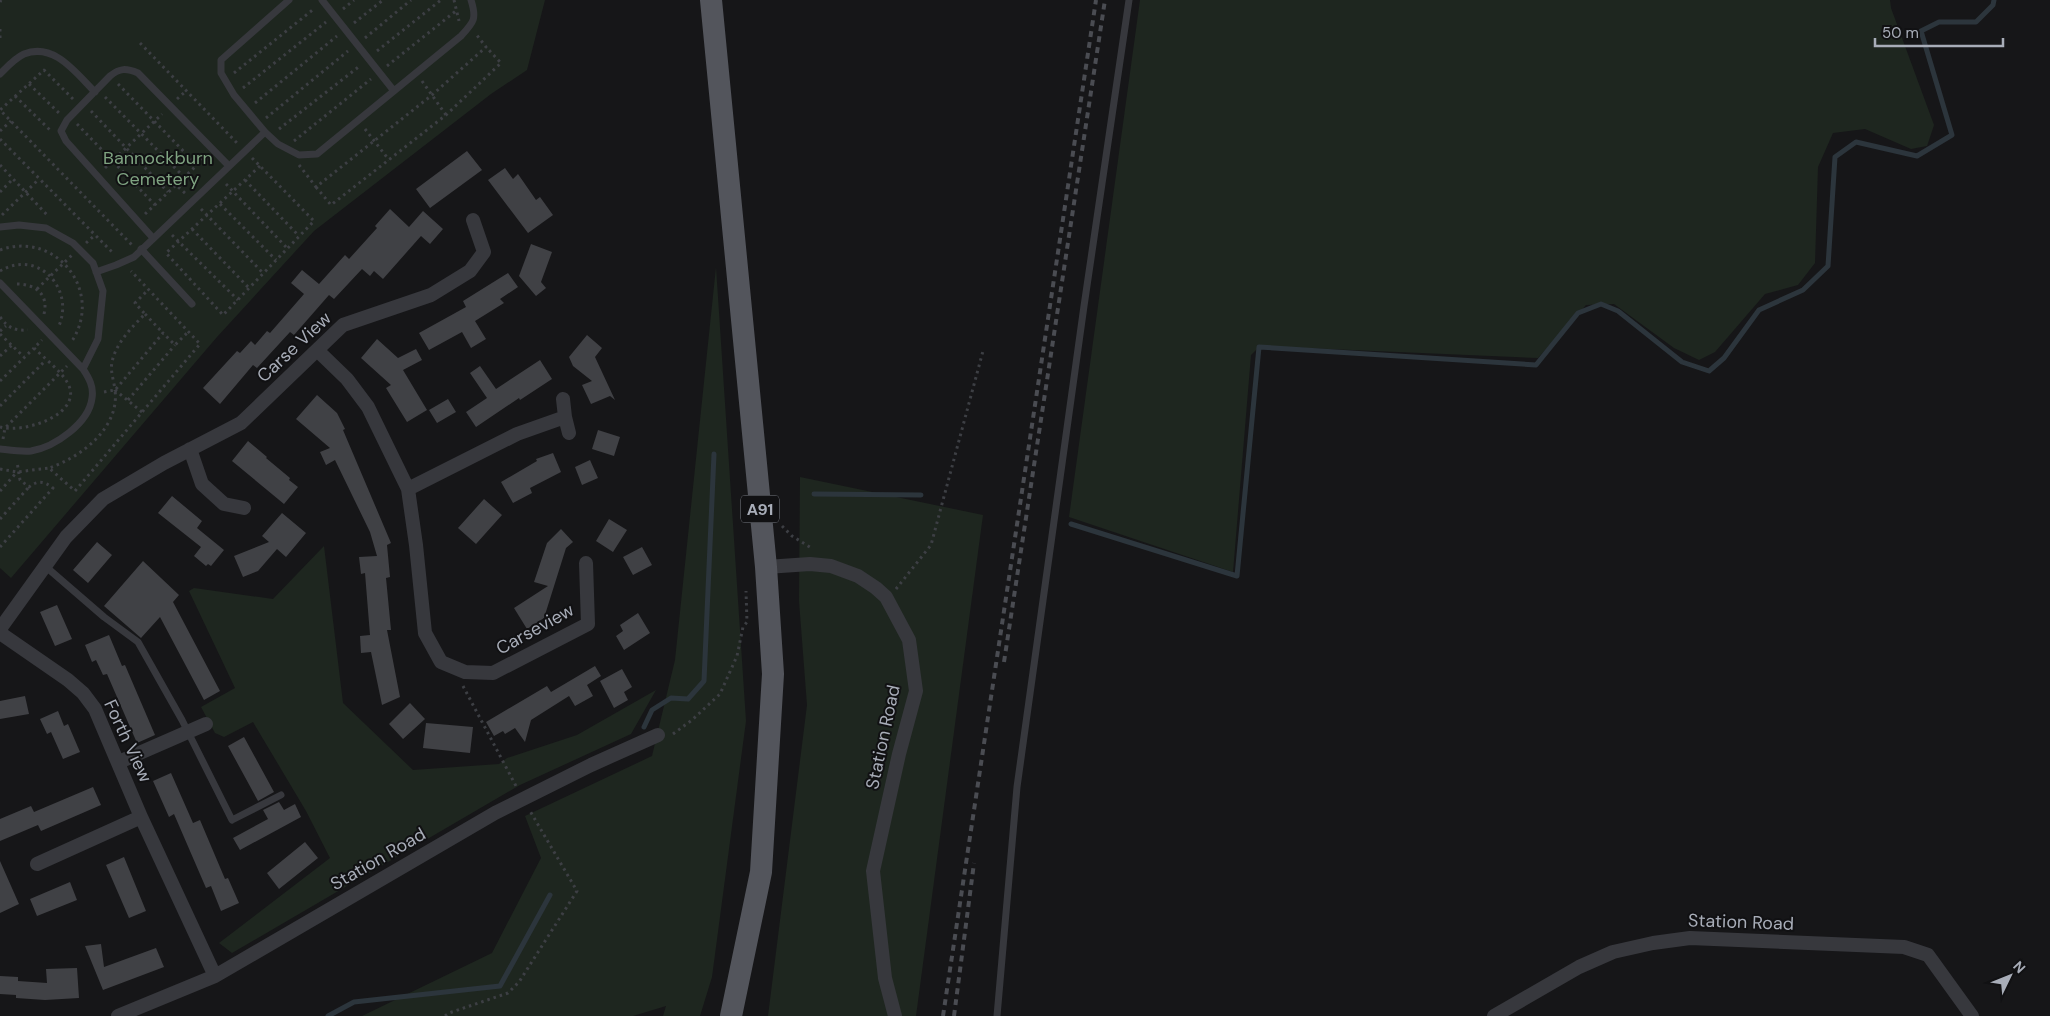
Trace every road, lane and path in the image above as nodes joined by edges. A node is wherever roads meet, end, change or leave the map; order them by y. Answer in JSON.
{"nodes":[{"id":1,"x":289,"y":0,"type":"edge"},
{"id":2,"x":354,"y":0,"type":"edge"},
{"id":3,"x":383,"y":0,"type":"edge"},
{"id":4,"x":411,"y":0,"type":"edge"},
{"id":5,"x":441,"y":0,"type":"edge"},
{"id":6,"x":454,"y":0,"type":"edge"},
{"id":7,"x":471,"y":0,"type":"edge"},
{"id":8,"x":711,"y":0,"type":"edge"},
{"id":9,"x":1129,"y":0,"type":"edge"},
{"id":10,"x":322,"y":1,"type":"edge"},
{"id":11,"x":334,"y":16,"type":"junction"},
{"id":12,"x":470,"y":26,"type":"junction"},
{"id":13,"x":0,"y":30,"type":"edge"},
{"id":14,"x":346,"y":30,"type":"junction"},
{"id":15,"x":461,"y":36,"type":"junction"},
{"id":16,"x":0,"y":41,"type":"edge"},
{"id":17,"x":140,"y":43,"type":"dead end"},
{"id":18,"x":357,"y":44,"type":"junction"},
{"id":19,"x":486,"y":47,"type":"junction"},
{"id":20,"x":369,"y":58,"type":"junction"},
{"id":21,"x":416,"y":72,"type":"junction"},
{"id":22,"x":0,"y":74,"type":"edge"},
{"id":23,"x":110,"y":76,"type":"junction"},
{"id":24,"x":225,"y":80,"type":"junction"},
{"id":25,"x":29,"y":84,"type":"dead end"},
{"id":26,"x":96,"y":91,"type":"junction"},
{"id":27,"x":186,"y":91,"type":"junction"},
{"id":28,"x":394,"y":91,"type":"junction"},
{"id":29,"x":432,"y":94,"type":"junction"},
{"id":30,"x":234,"y":95,"type":"junction"},
{"id":31,"x":15,"y":96,"type":"dead end"},
{"id":32,"x":83,"y":104,"type":"junction"},
{"id":33,"x":170,"y":106,"type":"junction"},
{"id":34,"x":246,"y":110,"type":"junction"},
{"id":35,"x":446,"y":116,"type":"junction"},
{"id":36,"x":68,"y":119,"type":"junction"},
{"id":37,"x":358,"y":120,"type":"junction"},
{"id":38,"x":11,"y":121,"type":"dead end"},
{"id":39,"x":154,"y":121,"type":"junction"},
{"id":40,"x":258,"y":124,"type":"junction"},
{"id":41,"x":0,"y":131,"type":"edge"},
{"id":42,"x":141,"y":134,"type":"junction"},
{"id":43,"x":267,"y":134,"type":"junction"},
{"id":44,"x":63,"y":136,"type":"junction"},
{"id":45,"x":374,"y":140,"type":"junction"},
{"id":46,"x":126,"y":148,"type":"junction"},
{"id":47,"x":285,"y":148,"type":"junction"},
{"id":48,"x":245,"y":151,"type":"junction"},
{"id":49,"x":113,"y":160,"type":"junction"},
{"id":50,"x":389,"y":160,"type":"junction"},
{"id":51,"x":0,"y":165,"type":"edge"},
{"id":52,"x":229,"y":166,"type":"junction"},
{"id":53,"x":260,"y":166,"type":"junction"},
{"id":54,"x":97,"y":176,"type":"junction"},
{"id":55,"x":184,"y":177,"type":"junction"},
{"id":56,"x":14,"y":179,"type":"junction"},
{"id":57,"x":39,"y":179,"type":"dead end"},
{"id":58,"x":246,"y":180,"type":"junction"},
{"id":59,"x":176,"y":185,"type":"junction"},
{"id":60,"x":316,"y":187,"type":"junction"},
{"id":61,"x":233,"y":191,"type":"junction"},
{"id":62,"x":0,"y":192,"type":"edge"},
{"id":63,"x":26,"y":192,"type":"junction"},
{"id":64,"x":168,"y":192,"type":"junction"},
{"id":65,"x":192,"y":201,"type":"junction"},
{"id":66,"x":220,"y":204,"type":"junction"},
{"id":67,"x":155,"y":205,"type":"junction"},
{"id":68,"x":0,"y":216,"type":"edge"},
{"id":69,"x":207,"y":216,"type":"junction"},
{"id":70,"x":473,"y":220,"type":"dead end"},
{"id":71,"x":53,"y":221,"type":"dead end"},
{"id":72,"x":137,"y":221,"type":"junction"},
{"id":73,"x":0,"y":227,"type":"edge"},
{"id":74,"x":164,"y":227,"type":"junction"},
{"id":75,"x":192,"y":229,"type":"junction"},
{"id":76,"x":299,"y":236,"type":"junction"},
{"id":77,"x":152,"y":238,"type":"junction"},
{"id":78,"x":179,"y":242,"type":"junction"},
{"id":79,"x":287,"y":248,"type":"junction"},
{"id":80,"x":79,"y":249,"type":"junction"},
{"id":81,"x":141,"y":249,"type":"junction"},
{"id":82,"x":0,"y":250,"type":"edge"},
{"id":83,"x":276,"y":260,"type":"junction"},
{"id":84,"x":64,"y":263,"type":"junction"},
{"id":85,"x":0,"y":271,"type":"edge"},
{"id":86,"x":96,"y":272,"type":"junction"},
{"id":87,"x":263,"y":273,"type":"junction"},
{"id":88,"x":50,"y":276,"type":"junction"},
{"id":89,"x":0,"y":282,"type":"edge"},
{"id":90,"x":249,"y":288,"type":"junction"},
{"id":91,"x":37,"y":289,"type":"dead end"},
{"id":92,"x":148,"y":290,"type":"dead end"},
{"id":93,"x":238,"y":300,"type":"junction"},
{"id":94,"x":192,"y":304,"type":"dead end"},
{"id":95,"x":146,"y":314,"type":"junction"},
{"id":96,"x":6,"y":326,"type":"dead end"},
{"id":97,"x":0,"y":332,"type":"edge"},
{"id":98,"x":188,"y":332,"type":"dead end"},
{"id":99,"x":163,"y":333,"type":"junction"},
{"id":100,"x":50,"y":334,"type":"junction"},
{"id":101,"x":175,"y":345,"type":"junction"},
{"id":102,"x":12,"y":346,"type":"junction"},
{"id":103,"x":34,"y":348,"type":"junction"},
{"id":104,"x":65,"y":350,"type":"junction"},
{"id":105,"x":317,"y":350,"type":"junction"},
{"id":106,"x":983,"y":351,"type":"dead end"},
{"id":107,"x":0,"y":356,"type":"edge"},
{"id":108,"x":24,"y":358,"type":"junction"},
{"id":109,"x":46,"y":360,"type":"junction"},
{"id":110,"x":75,"y":360,"type":"junction"},
{"id":111,"x":84,"y":369,"type":"junction"},
{"id":112,"x":59,"y":374,"type":"junction"},
{"id":113,"x":0,"y":381,"type":"edge"},
{"id":114,"x":116,"y":390,"type":"junction"},
{"id":115,"x":562,"y":399,"type":"dead end"},
{"id":116,"x":128,"y":400,"type":"junction"},
{"id":117,"x":0,"y":406,"type":"edge"},
{"id":118,"x":142,"y":412,"type":"dead end"},
{"id":119,"x":565,"y":417,"type":"junction"},
{"id":120,"x":0,"y":427,"type":"edge"},
{"id":121,"x":5,"y":428,"type":"junction"},
{"id":122,"x":568,"y":433,"type":"dead end"},
{"id":123,"x":1,"y":449,"type":"edge"},
{"id":124,"x":190,"y":449,"type":"junction"},
{"id":125,"x":16,"y":450,"type":"junction"},
{"id":126,"x":49,"y":468,"type":"dead end"},
{"id":127,"x":0,"y":469,"type":"edge"},
{"id":128,"x":17,"y":472,"type":"junction"},
{"id":129,"x":28,"y":486,"type":"junction"},
{"id":130,"x":408,"y":489,"type":"junction"},
{"id":131,"x":0,"y":492,"type":"edge"},
{"id":132,"x":244,"y":508,"type":"dead end"},
{"id":133,"x":0,"y":519,"type":"edge"},
{"id":134,"x":762,"y":526,"type":"junction"},
{"id":135,"x":0,"y":548,"type":"edge"},
{"id":136,"x":586,"y":563,"type":"dead end"},
{"id":137,"x":44,"y":565,"type":"junction"},
{"id":138,"x":766,"y":567,"type":"junction"},
{"id":139,"x":834,"y":568,"type":"junction"},
{"id":140,"x":746,"y":584,"type":"dead end"},
{"id":141,"x":886,"y":597,"type":"junction"},
{"id":142,"x":0,"y":629,"type":"edge"},
{"id":143,"x":0,"y":633,"type":"edge"},
{"id":144,"x":454,"y":667,"type":"junction"},
{"id":145,"x":206,"y":724,"type":"dead end"},
{"id":146,"x":188,"y":732,"type":"junction"},
{"id":147,"x":658,"y":735,"type":"joint"},
{"id":148,"x":119,"y":762,"type":"junction"},
{"id":149,"x":281,"y":795,"type":"dead end"},
{"id":150,"x":523,"y":799,"type":"junction"},
{"id":151,"x":141,"y":817,"type":"junction"},
{"id":152,"x":37,"y":864,"type":"dead end"},
{"id":153,"x":215,"y":976,"type":"junction"},
{"id":154,"x":118,"y":1016,"type":"edge"},
{"id":155,"x":445,"y":1016,"type":"edge"},
{"id":156,"x":731,"y":1016,"type":"edge"},
{"id":157,"x":895,"y":1016,"type":"edge"},
{"id":158,"x":997,"y":1016,"type":"edge"},
{"id":159,"x":1494,"y":1016,"type":"edge"},
{"id":160,"x":1972,"y":1016,"type":"edge"}],
"edges":[{"from":1,"to":24,"type":"lane"},
{"from":2,"to":11,"type":"path"},
{"from":3,"to":14,"type":"path"},
{"from":4,"to":18,"type":"path"},
{"from":5,"to":20,"type":"path"},
{"from":6,"to":15,"type":"path"},
{"from":7,"to":12,"type":"lane"},
{"from":8,"to":134,"type":"main road","number":"A91"},
{"from":9,"to":158,"type":"lane"},
{"from":10,"to":11,"type":"lane"},
{"from":10,"to":24,"type":"path"},
{"from":11,"to":14,"type":"lane"},
{"from":11,"to":30,"type":"path"},
{"from":12,"to":15,"type":"lane"},
{"from":12,"to":19,"type":"path"},
{"from":13,"to":16,"type":"path"},
{"from":14,"to":18,"type":"lane"},
{"from":14,"to":34,"type":"path"},
{"from":15,"to":21,"type":"lane"},
{"from":17,"to":27,"type":"path"},
{"from":18,"to":20,"type":"lane"},
{"from":18,"to":40,"type":"path"},
{"from":19,"to":29,"type":"path"},
{"from":19,"to":35,"type":"path"},
{"from":20,"to":28,"type":"lane"},
{"from":20,"to":43,"type":"path"},
{"from":21,"to":28,"type":"lane"},
{"from":21,"to":29,"type":"path"},
{"from":22,"to":26,"type":"lane"},
{"from":23,"to":26,"type":"lane"},
{"from":23,"to":33,"type":"lane"},
{"from":23,"to":39,"type":"path"},
{"from":24,"to":30,"type":"lane"},
{"from":25,"to":36,"type":"path"},
{"from":26,"to":32,"type":"lane"},
{"from":26,"to":42,"type":"path"},
{"from":27,"to":33,"type":"path"},
{"from":27,"to":48,"type":"path"},
{"from":28,"to":37,"type":"lane"},
{"from":29,"to":35,"type":"path"},
{"from":29,"to":45,"type":"path"},
{"from":30,"to":34,"type":"lane"},
{"from":31,"to":44,"type":"path"},
{"from":32,"to":36,"type":"lane"},
{"from":32,"to":46,"type":"path"},
{"from":33,"to":39,"type":"path"},
{"from":33,"to":52,"type":"lane"},
{"from":34,"to":40,"type":"lane"},
{"from":35,"to":50,"type":"path"},
{"from":36,"to":44,"type":"lane"},
{"from":36,"to":49,"type":"path"},
{"from":37,"to":45,"type":"path"},
{"from":37,"to":47,"type":"lane"},
{"from":38,"to":41,"type":"path"},
{"from":39,"to":42,"type":"path"},
{"from":39,"to":55,"type":"path"},
{"from":40,"to":43,"type":"lane"},
{"from":42,"to":46,"type":"path"},
{"from":42,"to":55,"type":"path"},
{"from":43,"to":47,"type":"lane"},
{"from":43,"to":48,"type":"lane"},
{"from":44,"to":54,"type":"lane"},
{"from":45,"to":50,"type":"path"},
{"from":45,"to":60,"type":"path"},
{"from":46,"to":49,"type":"path"},
{"from":46,"to":64,"type":"path"},
{"from":47,"to":60,"type":"path"},
{"from":48,"to":52,"type":"lane"},
{"from":48,"to":53,"type":"path"},
{"from":49,"to":54,"type":"path"},
{"from":49,"to":67,"type":"path"},
{"from":50,"to":60,"type":"path"},
{"from":51,"to":56,"type":"path"},
{"from":52,"to":65,"type":"lane"},
{"from":53,"to":58,"type":"path"},
{"from":53,"to":76,"type":"path"},
{"from":54,"to":72,"type":"lane"},
{"from":55,"to":59,"type":"path"},
{"from":56,"to":62,"type":"path"},
{"from":56,"to":63,"type":"path"},
{"from":57,"to":63,"type":"path"},
{"from":58,"to":61,"type":"path"},
{"from":58,"to":76,"type":"path"},
{"from":59,"to":64,"type":"path"},
{"from":59,"to":65,"type":"path"},
{"from":61,"to":66,"type":"path"},
{"from":61,"to":79,"type":"path"},
{"from":63,"to":68,"type":"path"},
{"from":63,"to":71,"type":"path"},
{"from":64,"to":67,"type":"path"},
{"from":65,"to":69,"type":"path"},
{"from":65,"to":74,"type":"lane"},
{"from":66,"to":69,"type":"path"},
{"from":66,"to":83,"type":"path"},
{"from":67,"to":72,"type":"path"},
{"from":69,"to":75,"type":"path"},
{"from":69,"to":87,"type":"path"},
{"from":70,"to":105,"type":"street","name":"Carse View"},
{"from":72,"to":77,"type":"lane"},
{"from":73,"to":80,"type":"lane"},
{"from":74,"to":77,"type":"lane"},
{"from":74,"to":78,"type":"path"},
{"from":75,"to":78,"type":"path"},
{"from":75,"to":90,"type":"path"},
{"from":76,"to":79,"type":"path"},
{"from":77,"to":81,"type":"lane"},
{"from":78,"to":93,"type":"path"},
{"from":78,"to":93,"type":"path"},
{"from":79,"to":83,"type":"path"},
{"from":80,"to":84,"type":"path"},
{"from":80,"to":86,"type":"lane"},
{"from":81,"to":86,"type":"lane"},
{"from":81,"to":94,"type":"lane"},
{"from":82,"to":84,"type":"path"},
{"from":83,"to":87,"type":"path"},
{"from":84,"to":88,"type":"path"},
{"from":84,"to":104,"type":"path"},
{"from":85,"to":88,"type":"path"},
{"from":86,"to":111,"type":"lane"},
{"from":87,"to":90,"type":"path"},
{"from":88,"to":91,"type":"path"},
{"from":88,"to":100,"type":"path"},
{"from":89,"to":100,"type":"lane"},
{"from":90,"to":93,"type":"path"},
{"from":92,"to":95,"type":"path"},
{"from":95,"to":99,"type":"path"},
{"from":95,"to":114,"type":"path"},
{"from":96,"to":97,"type":"path"},
{"from":97,"to":102,"type":"path"},
{"from":98,"to":101,"type":"path"},
{"from":99,"to":101,"type":"path"},
{"from":99,"to":114,"type":"path"},
{"from":100,"to":103,"type":"path"},
{"from":100,"to":104,"type":"lane"},
{"from":101,"to":116,"type":"path"},
{"from":102,"to":107,"type":"path"},
{"from":102,"to":108,"type":"path"},
{"from":103,"to":108,"type":"path"},
{"from":103,"to":109,"type":"path"},
{"from":104,"to":110,"type":"lane"},
{"from":105,"to":124,"type":"street","name":"Carse View"},
{"from":105,"to":130,"type":"street","name":"Carseview"},
{"from":106,"to":141,"type":"path"},
{"from":108,"to":113,"type":"path"},
{"from":109,"to":112,"type":"path"},
{"from":109,"to":117,"type":"path"},
{"from":110,"to":111,"type":"lane"},
{"from":110,"to":112,"type":"path"},
{"from":111,"to":125,"type":"lane"},
{"from":112,"to":121,"type":"path"},
{"from":112,"to":121,"type":"path"},
{"from":114,"to":116,"type":"path"},
{"from":115,"to":119,"type":"street"},
{"from":116,"to":118,"type":"path"},
{"from":119,"to":122,"type":"street"},
{"from":119,"to":130,"type":"street"},
{"from":120,"to":121,"type":"path"},
{"from":121,"to":123,"type":"path"},
{"from":123,"to":125,"type":"lane"},
{"from":124,"to":132,"type":"street"},
{"from":124,"to":137,"type":"street","name":"Carse View"},
{"from":125,"to":128,"type":"path"},
{"from":126,"to":128,"type":"path"},
{"from":127,"to":128,"type":"path"},
{"from":128,"to":129,"type":"path"},
{"from":128,"to":131,"type":"path"},
{"from":129,"to":133,"type":"path"},
{"from":129,"to":135,"type":"path"},
{"from":130,"to":144,"type":"street","name":"Carseview"},
{"from":134,"to":138,"type":"main road","number":"A91"},
{"from":134,"to":139,"type":"path"},
{"from":136,"to":144,"type":"street","name":"Carseview"},
{"from":137,"to":142,"type":"street","name":"Carse View"},
{"from":137,"to":146,"type":"lane"},
{"from":138,"to":139,"type":"street","name":"Station Road"},
{"from":138,"to":156,"type":"main road","number":"A91"},
{"from":139,"to":141,"type":"street","name":"Station Road"},
{"from":140,"to":147,"type":"path"},
{"from":141,"to":157,"type":"street","name":"Station Road"},
{"from":143,"to":148,"type":"street","name":"Forth View"},
{"from":144,"to":150,"type":"path"},
{"from":145,"to":146,"type":"street"},
{"from":146,"to":148,"type":"street"},
{"from":146,"to":149,"type":"lane"},
{"from":147,"to":150,"type":"street","name":"Station Road"},
{"from":148,"to":151,"type":"street","name":"Forth View"},
{"from":150,"to":153,"type":"street","name":"Station Road"},
{"from":150,"to":155,"type":"path"},
{"from":151,"to":152,"type":"street"},
{"from":151,"to":153,"type":"street","name":"Forth View"},
{"from":153,"to":154,"type":"street","name":"Station Road"},
{"from":159,"to":160,"type":"street","name":"Station Road"}]}
